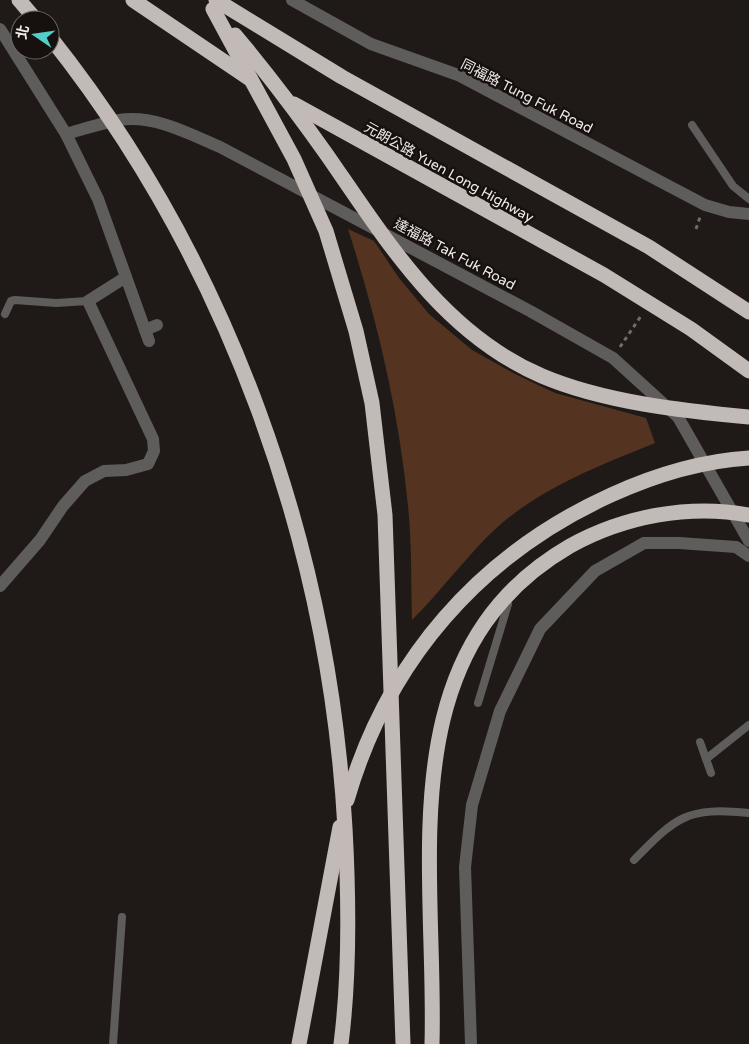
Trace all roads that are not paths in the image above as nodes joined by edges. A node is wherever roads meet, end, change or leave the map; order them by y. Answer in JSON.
{"nodes":[{"id":1,"x":19,"y":0,"type":"edge"},
{"id":2,"x":133,"y":0,"type":"edge"},
{"id":3,"x":292,"y":0,"type":"edge"},
{"id":4,"x":212,"y":3,"type":"edge"},
{"id":5,"x":28,"y":10,"type":"edge"},
{"id":6,"x":0,"y":29,"type":"edge"},
{"id":7,"x":60,"y":50,"type":"edge"},
{"id":8,"x":692,"y":125,"type":"dead end"},
{"id":9,"x":66,"y":134,"type":"junction"},
{"id":10,"x":749,"y":199,"type":"edge"},
{"id":11,"x":749,"y":214,"type":"edge"},
{"id":12,"x":126,"y":278,"type":"junction"},
{"id":13,"x":88,"y":301,"type":"junction"},
{"id":14,"x":749,"y":312,"type":"edge"},
{"id":15,"x":5,"y":314,"type":"dead end"},
{"id":16,"x":151,"y":332,"type":"dead end"},
{"id":17,"x":749,"y":371,"type":"edge"},
{"id":18,"x":749,"y":416,"type":"edge"},
{"id":19,"x":749,"y":458,"type":"edge"},
{"id":20,"x":749,"y":515,"type":"edge"},
{"id":21,"x":749,"y":540,"type":"edge"},
{"id":22,"x":749,"y":556,"type":"edge"},
{"id":23,"x":0,"y":586,"type":"edge"},
{"id":24,"x":513,"y":590,"type":"junction"},
{"id":25,"x":478,"y":702,"type":"dead end"},
{"id":26,"x":749,"y":725,"type":"edge"},
{"id":27,"x":700,"y":742,"type":"dead end"},
{"id":28,"x":706,"y":759,"type":"junction"},
{"id":29,"x":711,"y":773,"type":"dead end"},
{"id":30,"x":749,"y":813,"type":"edge"},
{"id":31,"x":634,"y":860,"type":"dead end"},
{"id":32,"x":122,"y":917,"type":"dead end"},
{"id":33,"x":113,"y":1044,"type":"edge"},
{"id":34,"x":299,"y":1044,"type":"edge"},
{"id":35,"x":341,"y":1044,"type":"edge"},
{"id":36,"x":403,"y":1044,"type":"edge"},
{"id":37,"x":432,"y":1044,"type":"edge"},
{"id":38,"x":471,"y":1044,"type":"edge"}],
"edges":[{"from":1,"to":5,"type":"highway"},
{"from":2,"to":17,"type":"highway","name":"元朗公路 Yuen Long Highway"},
{"from":3,"to":11,"type":"street","name":"同福路 Tung Fuk Road"},
{"from":4,"to":14,"type":"highway"},
{"from":4,"to":18,"type":"highway"},
{"from":4,"to":36,"type":"highway"},
{"from":6,"to":9,"type":"street"},
{"from":7,"to":35,"type":"highway"},
{"from":8,"to":10,"type":"lane"},
{"from":9,"to":12,"type":"street"},
{"from":9,"to":21,"type":"street","name":"達福路 Tak Fuk Road"},
{"from":12,"to":13,"type":"street"},
{"from":12,"to":16,"type":"street"},
{"from":13,"to":15,"type":"lane"},
{"from":13,"to":23,"type":"street"},
{"from":19,"to":34,"type":"highway"},
{"from":20,"to":24,"type":"highway"},
{"from":22,"to":38,"type":"street"},
{"from":24,"to":25,"type":"lane"},
{"from":24,"to":37,"type":"highway"},
{"from":26,"to":28,"type":"lane"},
{"from":27,"to":28,"type":"lane"},
{"from":28,"to":29,"type":"lane"},
{"from":30,"to":31,"type":"lane"},
{"from":32,"to":33,"type":"lane"}]}
